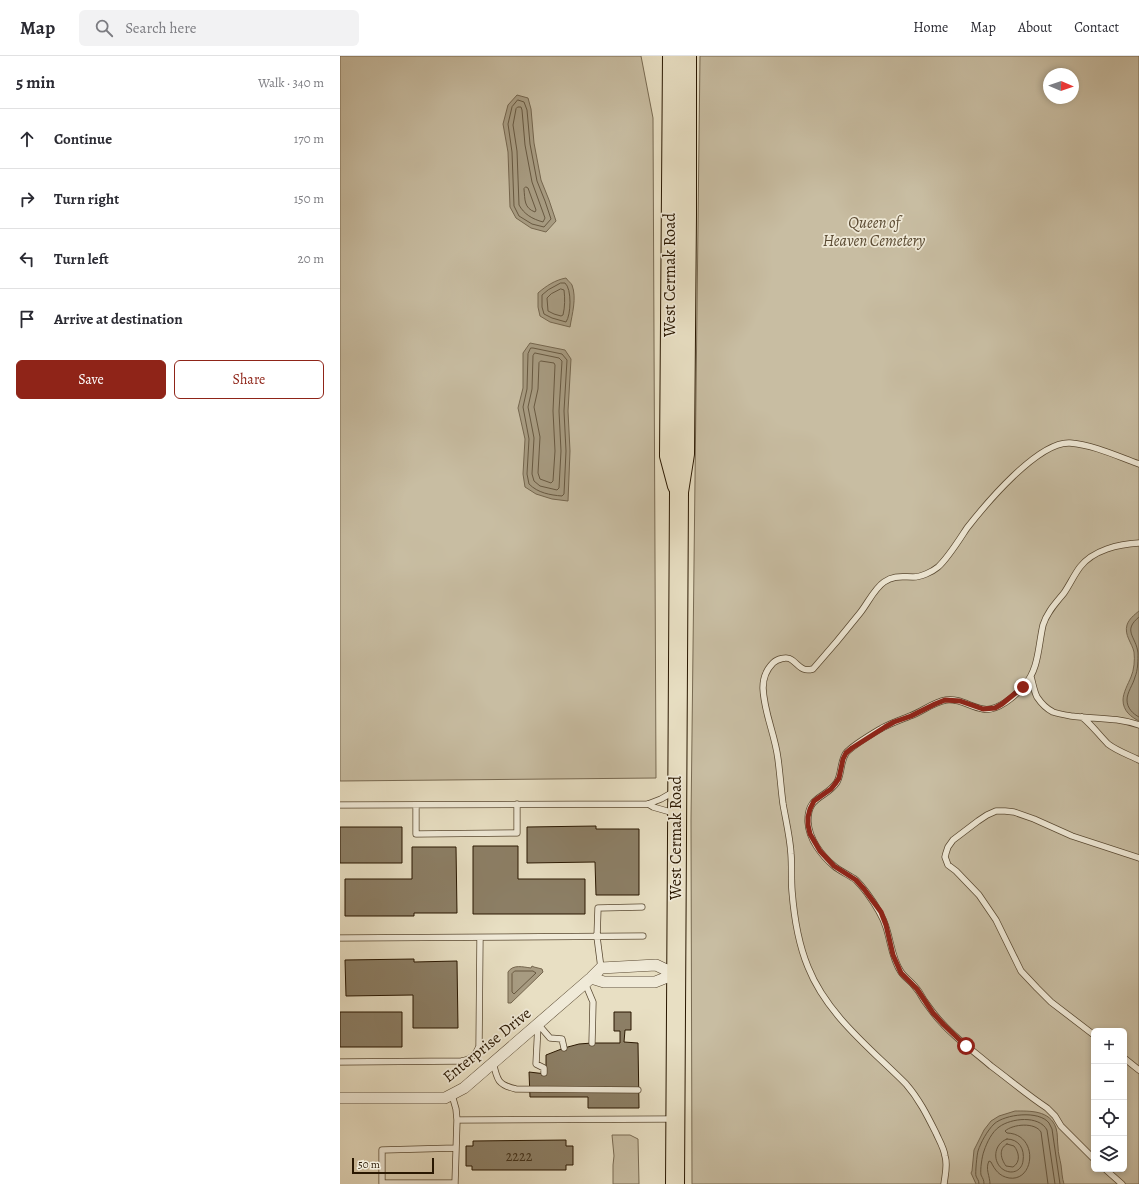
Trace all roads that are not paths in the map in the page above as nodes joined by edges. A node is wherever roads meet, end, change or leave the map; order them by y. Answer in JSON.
{"nodes":[{"id":1,"x":672,"y":56,"type":"edge"},
{"id":2,"x":687,"y":56,"type":"edge"},
{"id":3,"x":1139,"y":464,"type":"edge"},
{"id":4,"x":679,"y":492,"type":"junction"},
{"id":5,"x":1139,"y":542,"type":"edge"},
{"id":6,"x":1031,"y":677,"type":"junction"},
{"id":7,"x":1082,"y":717,"type":"junction"},
{"id":8,"x":1139,"y":725,"type":"edge"},
{"id":9,"x":1139,"y":760,"type":"edge"},
{"id":10,"x":677,"y":790,"type":"junction"},
{"id":11,"x":416,"y":804,"type":"junction"},
{"id":12,"x":517,"y":804,"type":"junction"},
{"id":13,"x":648,"y":804,"type":"junction"},
{"id":14,"x":340,"y":805,"type":"edge"},
{"id":15,"x":676,"y":814,"type":"junction"},
{"id":16,"x":1139,"y":858,"type":"edge"},
{"id":17,"x":642,"y":907,"type":"dead end"},
{"id":18,"x":597,"y":936,"type":"junction"},
{"id":19,"x":643,"y":936,"type":"dead end"},
{"id":20,"x":340,"y":938,"type":"edge"},
{"id":21,"x":480,"y":938,"type":"junction"},
{"id":22,"x":601,"y":968,"type":"junction"},
{"id":23,"x":675,"y":974,"type":"junction"},
{"id":24,"x":588,"y":980,"type":"junction"},
{"id":25,"x":538,"y":1024,"type":"junction"},
{"id":26,"x":1091,"y":1033,"type":"edge"},
{"id":27,"x":592,"y":1042,"type":"dead end"},
{"id":28,"x":564,"y":1048,"type":"dead end"},
{"id":29,"x":1127,"y":1060,"type":"edge"},
{"id":30,"x":340,"y":1062,"type":"edge"},
{"id":31,"x":493,"y":1062,"type":"junction"},
{"id":32,"x":1139,"y":1070,"type":"edge"},
{"id":33,"x":544,"y":1073,"type":"dead end"},
{"id":34,"x":638,"y":1090,"type":"dead end"},
{"id":35,"x":452,"y":1095,"type":"junction"},
{"id":36,"x":340,"y":1098,"type":"edge"},
{"id":37,"x":675,"y":1119,"type":"junction"},
{"id":38,"x":457,"y":1120,"type":"junction"},
{"id":39,"x":456,"y":1148,"type":"junction"},
{"id":40,"x":1091,"y":1156,"type":"edge"},
{"id":41,"x":1108,"y":1172,"type":"edge"},
{"id":42,"x":455,"y":1184,"type":"edge"},
{"id":43,"x":675,"y":1184,"type":"edge"},
{"id":44,"x":944,"y":1184,"type":"edge"},
{"id":45,"x":1122,"y":1184,"type":"edge"}],
"edges":[{"from":1,"to":4,"type":"main road","name":"West Cermak Road"},
{"from":2,"to":4,"type":"main road","name":"West Cermak Road"},
{"from":3,"to":44,"type":"lane"},
{"from":4,"to":10,"type":"main road","name":"West Cermak Road"},
{"from":5,"to":6,"type":"lane"},
{"from":6,"to":7,"type":"lane"},
{"from":6,"to":40,"type":"lane"},
{"from":7,"to":8,"type":"lane"},
{"from":7,"to":9,"type":"lane"},
{"from":10,"to":13,"type":"lane"},
{"from":10,"to":15,"type":"main road","name":"West Cermak Road"},
{"from":11,"to":12,"type":"lane"},
{"from":11,"to":12,"type":"lane"},
{"from":11,"to":14,"type":"lane"},
{"from":12,"to":13,"type":"lane"},
{"from":13,"to":15,"type":"lane"},
{"from":15,"to":23,"type":"main road","name":"West Cermak Road"},
{"from":16,"to":26,"type":"lane"},
{"from":17,"to":18,"type":"lane"},
{"from":18,"to":19,"type":"lane"},
{"from":18,"to":21,"type":"lane"},
{"from":18,"to":22,"type":"lane"},
{"from":20,"to":21,"type":"lane"},
{"from":21,"to":30,"type":"lane"},
{"from":22,"to":23,"type":"street"},
{"from":22,"to":24,"type":"street","name":"Enterprise Drive"},
{"from":23,"to":24,"type":"street"},
{"from":23,"to":37,"type":"main road","name":"West Cermak Road"},
{"from":24,"to":25,"type":"street","name":"Enterprise Drive"},
{"from":24,"to":27,"type":"lane"},
{"from":25,"to":28,"type":"lane"},
{"from":25,"to":31,"type":"street","name":"Enterprise Drive"},
{"from":25,"to":33,"type":"lane"},
{"from":29,"to":32,"type":"lane"},
{"from":31,"to":34,"type":"lane"},
{"from":31,"to":35,"type":"street","name":"Enterprise Drive"},
{"from":35,"to":36,"type":"street","name":"Enterprise Drive"},
{"from":35,"to":38,"type":"lane"},
{"from":37,"to":38,"type":"lane"},
{"from":37,"to":43,"type":"main road","name":"West Cermak Road"},
{"from":38,"to":39,"type":"lane"},
{"from":39,"to":42,"type":"lane"},
{"from":39,"to":42,"type":"lane"},
{"from":41,"to":45,"type":"lane"}]}
